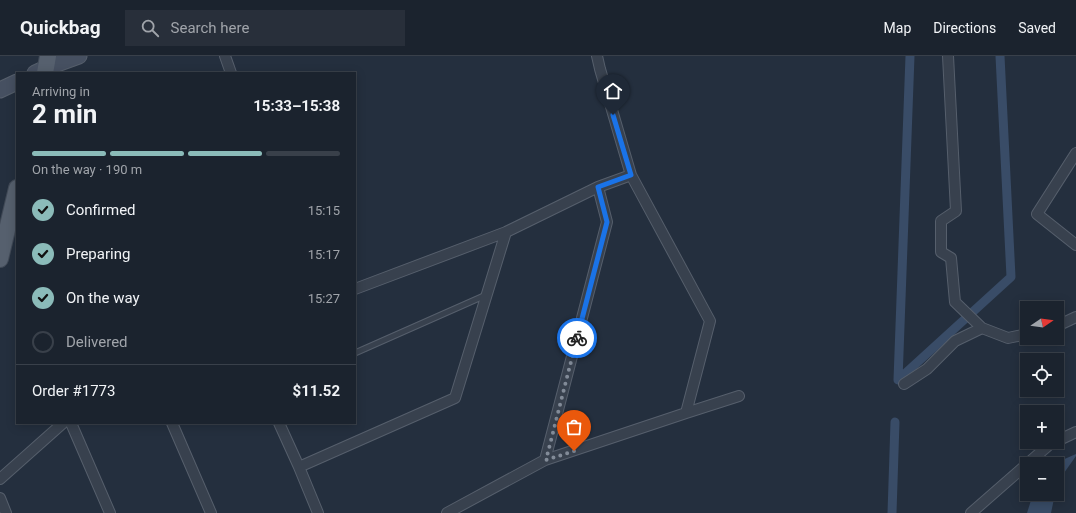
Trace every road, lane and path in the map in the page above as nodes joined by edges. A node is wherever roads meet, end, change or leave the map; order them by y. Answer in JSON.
{"nodes":[{"id":1,"x":79,"y":56,"type":"edge"},
{"id":2,"x":225,"y":56,"type":"edge"},
{"id":3,"x":598,"y":56,"type":"edge"},
{"id":4,"x":948,"y":56,"type":"edge"},
{"id":5,"x":43,"y":68,"type":"edge"},
{"id":6,"x":232,"y":72,"type":"edge"},
{"id":7,"x":16,"y":82,"type":"edge"},
{"id":8,"x":0,"y":90,"type":"edge"},
{"id":9,"x":1076,"y":153,"type":"edge"},
{"id":10,"x":631,"y":175,"type":"junction"},
{"id":11,"x":598,"y":187,"type":"junction"},
{"id":12,"x":16,"y":192,"type":"edge"},
{"id":13,"x":506,"y":232,"type":"junction"},
{"id":14,"x":1076,"y":245,"type":"edge"},
{"id":15,"x":0,"y":259,"type":"edge"},
{"id":16,"x":356,"y":289,"type":"edge"},
{"id":17,"x":487,"y":295,"type":"junction"},
{"id":18,"x":1076,"y":317,"type":"edge"},
{"id":19,"x":1064,"y":323,"type":"edge"},
{"id":20,"x":982,"y":328,"type":"junction"},
{"id":21,"x":1020,"y":335,"type":"edge"},
{"id":22,"x":356,"y":353,"type":"edge"},
{"id":23,"x":904,"y":384,"type":"dead end"},
{"id":24,"x":739,"y":396,"type":"dead end"},
{"id":25,"x":686,"y":413,"type":"junction"},
{"id":26,"x":62,"y":424,"type":"edge"},
{"id":27,"x":71,"y":424,"type":"edge"},
{"id":28,"x":172,"y":424,"type":"edge"},
{"id":29,"x":278,"y":424,"type":"edge"},
{"id":30,"x":1076,"y":432,"type":"edge"},
{"id":31,"x":1064,"y":437,"type":"edge"},
{"id":32,"x":1044,"y":449,"type":"edge"},
{"id":33,"x":1035,"y":457,"type":"edge"},
{"id":34,"x":546,"y":460,"type":"junction"},
{"id":35,"x":299,"y":467,"type":"junction"},
{"id":36,"x":1020,"y":470,"type":"edge"},
{"id":37,"x":0,"y":479,"type":"edge"},
{"id":38,"x":0,"y":498,"type":"edge"},
{"id":39,"x":6,"y":513,"type":"edge"},
{"id":40,"x":110,"y":513,"type":"edge"},
{"id":41,"x":211,"y":513,"type":"edge"},
{"id":42,"x":318,"y":513,"type":"edge"},
{"id":43,"x":447,"y":513,"type":"edge"},
{"id":44,"x":971,"y":513,"type":"edge"}],
"edges":[{"from":1,"to":5,"type":"street"},
{"from":2,"to":6,"type":"street"},
{"from":3,"to":10,"type":"street"},
{"from":4,"to":20,"type":"street"},
{"from":7,"to":8,"type":"street"},
{"from":9,"to":14,"type":"street"},
{"from":10,"to":11,"type":"street"},
{"from":10,"to":25,"type":"street"},
{"from":11,"to":13,"type":"street"},
{"from":11,"to":34,"type":"street"},
{"from":12,"to":15,"type":"main road"},
{"from":13,"to":16,"type":"street"},
{"from":13,"to":17,"type":"street"},
{"from":17,"to":22,"type":"lane"},
{"from":17,"to":35,"type":"street"},
{"from":18,"to":19,"type":"street"},
{"from":20,"to":21,"type":"street"},
{"from":20,"to":23,"type":"street"},
{"from":24,"to":25,"type":"street"},
{"from":25,"to":34,"type":"street"},
{"from":26,"to":37,"type":"street"},
{"from":27,"to":40,"type":"street"},
{"from":28,"to":41,"type":"street"},
{"from":29,"to":35,"type":"street"},
{"from":30,"to":31,"type":"street"},
{"from":32,"to":33,"type":"street"},
{"from":34,"to":43,"type":"street"},
{"from":35,"to":42,"type":"street"},
{"from":36,"to":44,"type":"street"},
{"from":38,"to":39,"type":"street"}]}
